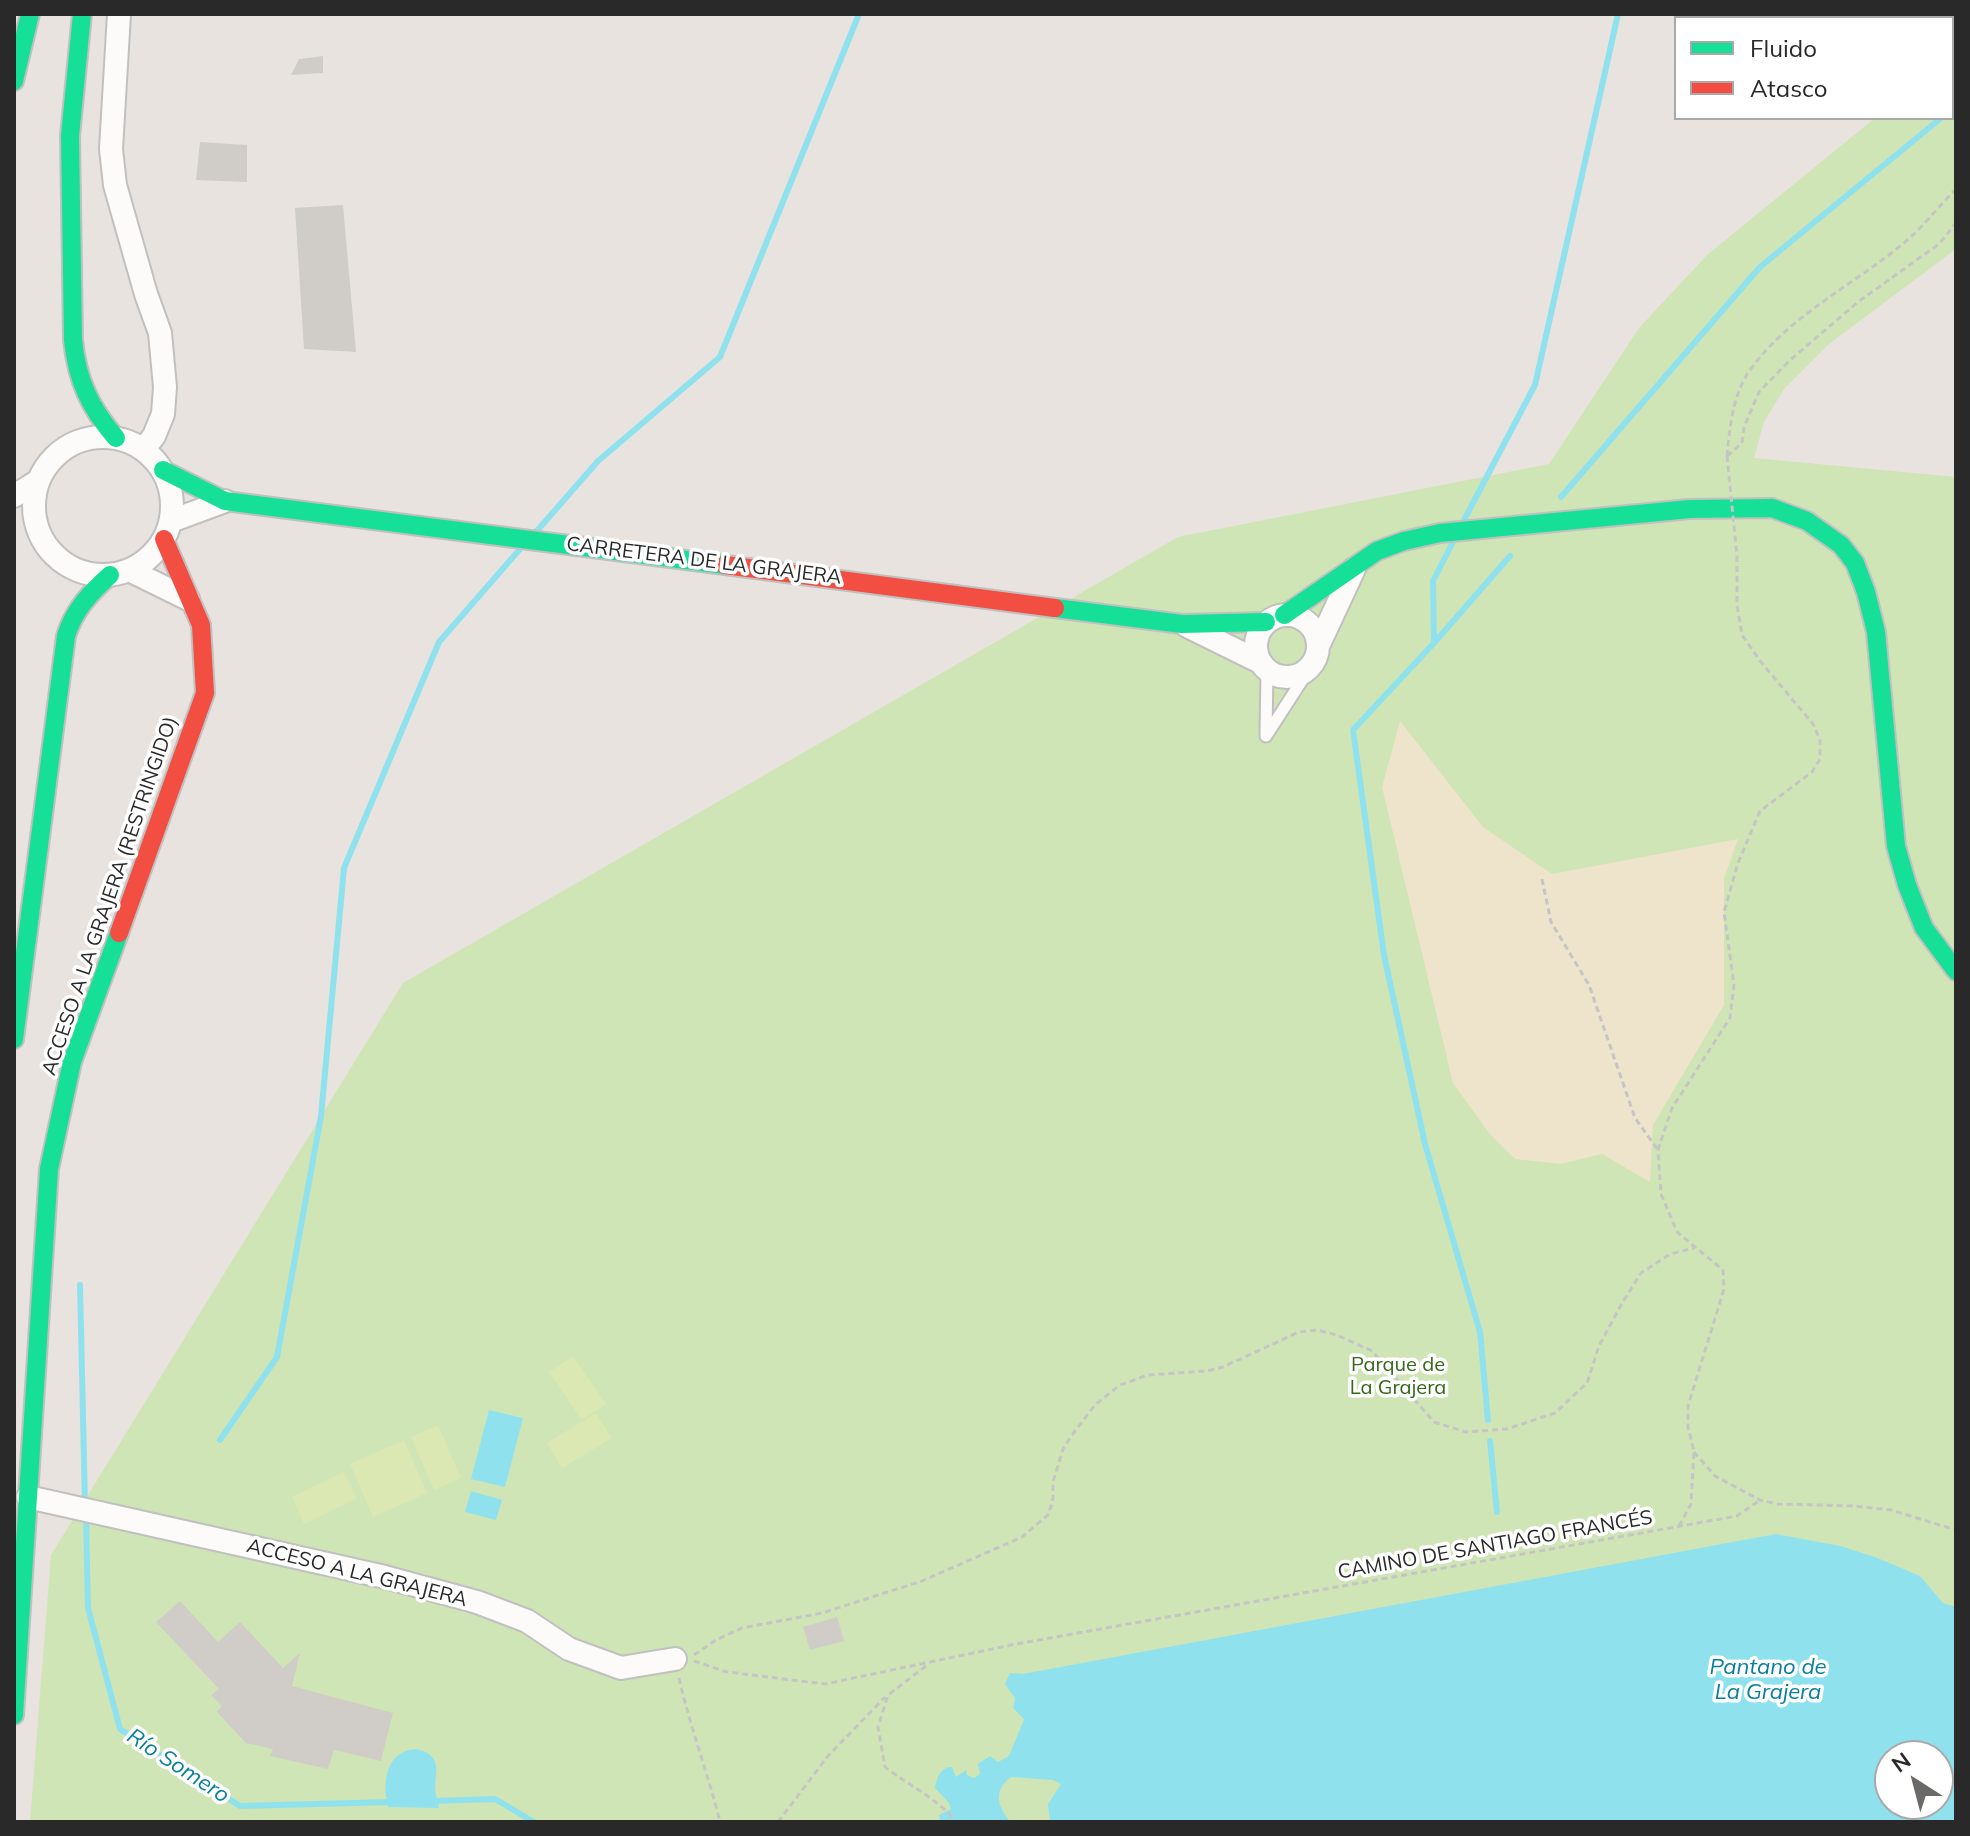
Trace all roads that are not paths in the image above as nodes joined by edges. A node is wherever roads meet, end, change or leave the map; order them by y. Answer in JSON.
{"nodes":[{"id":1,"x":30,"y":14,"type":"edge"},
{"id":2,"x":82,"y":14,"type":"edge"},
{"id":3,"x":119,"y":14,"type":"edge"},
{"id":4,"x":14,"y":81,"type":"edge"},
{"id":5,"x":116,"y":438,"type":"junction"},
{"id":6,"x":144,"y":449,"type":"junction"},
{"id":7,"x":163,"y":470,"type":"junction"},
{"id":8,"x":38,"y":481,"type":"junction"},
{"id":9,"x":14,"y":496,"type":"edge"},
{"id":10,"x":225,"y":501,"type":"junction"},
{"id":11,"x":14,"y":510,"type":"edge"},
{"id":12,"x":36,"y":521,"type":"junction"},
{"id":13,"x":168,"y":530,"type":"junction"},
{"id":14,"x":1356,"y":564,"type":"junction"},
{"id":15,"x":119,"y":573,"type":"junction"},
{"id":16,"x":188,"y":599,"type":"junction"},
{"id":17,"x":1275,"y":618,"type":"junction"},
{"id":18,"x":1182,"y":624,"type":"junction"},
{"id":19,"x":1319,"y":644,"type":"junction"},
{"id":20,"x":1263,"y":666,"type":"junction"},
{"id":21,"x":1310,"y":668,"type":"junction"},
{"id":22,"x":1956,"y":971,"type":"edge"},
{"id":23,"x":14,"y":1039,"type":"edge"},
{"id":24,"x":28,"y":1497,"type":"junction"},
{"id":25,"x":682,"y":1659,"type":"road end"},
{"id":26,"x":14,"y":1715,"type":"edge"}],
"edges":[{"from":1,"to":4,"type":"main road"},
{"from":2,"to":5,"type":"main road"},
{"from":3,"to":6,"type":"street"},
{"from":5,"to":6,"type":"street"},
{"from":5,"to":8,"type":"street"},
{"from":6,"to":7,"type":"street"},
{"from":7,"to":10,"type":"main road","name":"CARRETERA DE LA GRAJERA"},
{"from":7,"to":13,"type":"street"},
{"from":8,"to":9,"type":"street"},
{"from":8,"to":12,"type":"street"},
{"from":10,"to":13,"type":"street","name":"CARRETERA DE LA GRAJERA"},
{"from":10,"to":18,"type":"main road","name":"CARRETERA DE LA GRAJERA"},
{"from":11,"to":12,"type":"street"},
{"from":12,"to":15,"type":"street"},
{"from":13,"to":15,"type":"street"},
{"from":13,"to":16,"type":"main road"},
{"from":14,"to":17,"type":"main road"},
{"from":14,"to":19,"type":"street"},
{"from":14,"to":22,"type":"main road"},
{"from":15,"to":16,"type":"street"},
{"from":15,"to":23,"type":"main road"},
{"from":16,"to":24,"type":"main road","name":"ACCESO A LA GRAJERA (RESTRINGIDO)"},
{"from":17,"to":18,"type":"main road","name":"CARRETERA DE LA GRAJERA"},
{"from":17,"to":19,"type":"street"},
{"from":17,"to":20,"type":"street"},
{"from":18,"to":20,"type":"street","name":"CARRETERA DE LA GRAJERA"},
{"from":19,"to":21,"type":"street"},
{"from":20,"to":21,"type":"street"},
{"from":20,"to":21,"type":"lane"},
{"from":24,"to":25,"type":"street","name":"ACCESO A LA GRAJERA"},
{"from":24,"to":26,"type":"main road","name":"ACCESO A LA GRAJERA (RESTRINGIDO)"}]}
